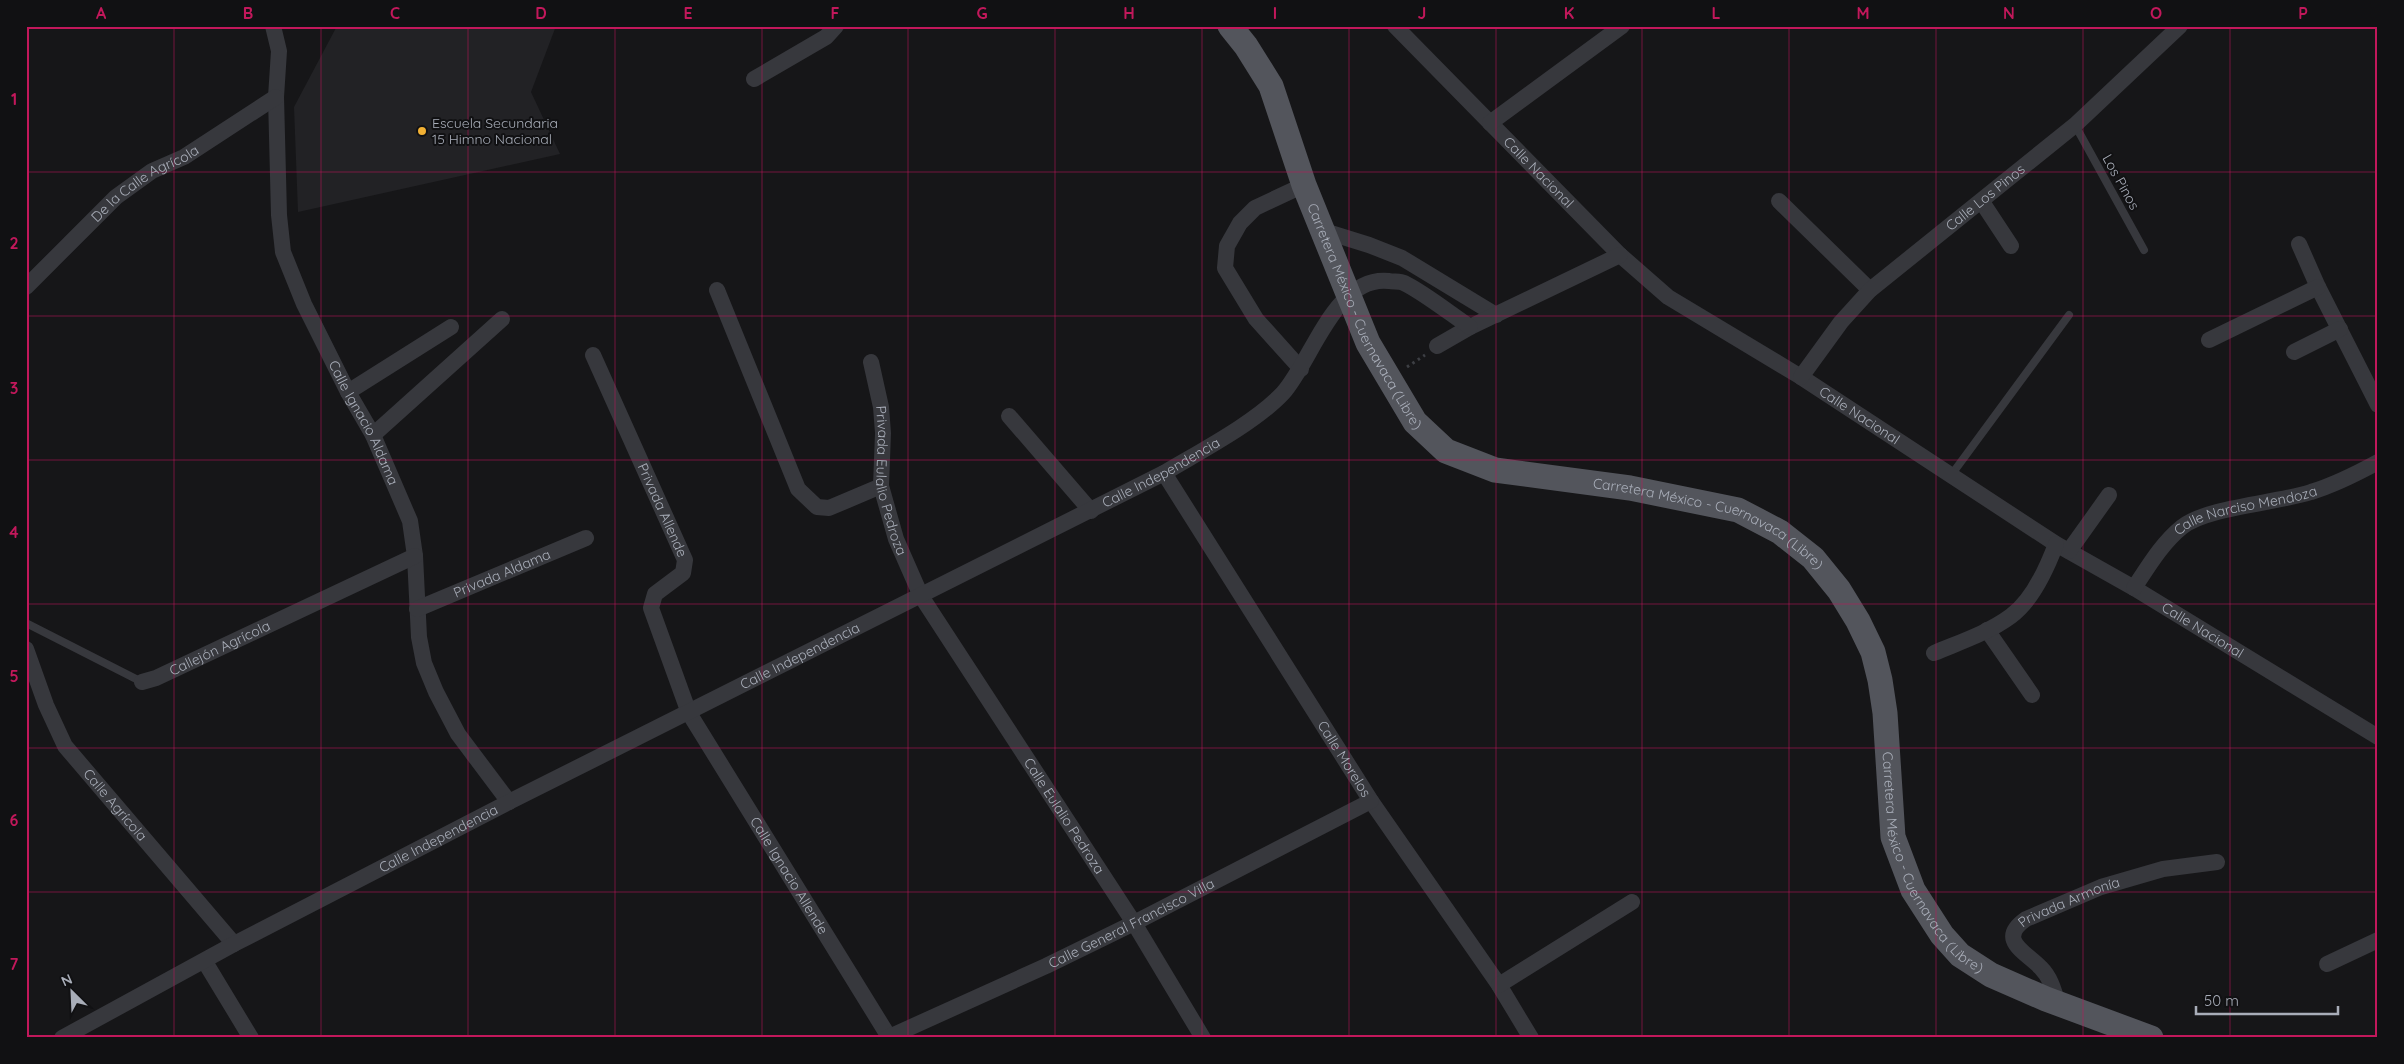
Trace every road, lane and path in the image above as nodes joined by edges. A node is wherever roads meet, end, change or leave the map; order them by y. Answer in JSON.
{"nodes":[{"id":1,"x":273,"y":26,"type":"edge"},
{"id":2,"x":836,"y":26,"type":"edge"},
{"id":3,"x":1230,"y":26,"type":"edge"},
{"id":4,"x":1395,"y":26,"type":"edge"},
{"id":5,"x":1622,"y":26,"type":"edge"},
{"id":6,"x":2180,"y":26,"type":"edge"},
{"id":7,"x":754,"y":79,"type":"dead end"},
{"id":8,"x":276,"y":98,"type":"junction"},
{"id":9,"x":1490,"y":123,"type":"junction"},
{"id":10,"x":2075,"y":125,"type":"junction"},
{"id":11,"x":1304,"y":185,"type":"junction"},
{"id":12,"x":1779,"y":201,"type":"dead end"},
{"id":13,"x":1982,"y":202,"type":"junction"},
{"id":14,"x":1324,"y":231,"type":"junction"},
{"id":15,"x":2299,"y":244,"type":"dead end"},
{"id":16,"x":2010,"y":246,"type":"dead end"},
{"id":17,"x":2144,"y":250,"type":"dead end"},
{"id":18,"x":1620,"y":255,"type":"junction"},
{"id":19,"x":26,"y":287,"type":"edge"},
{"id":20,"x":2318,"y":287,"type":"junction"},
{"id":21,"x":717,"y":290,"type":"dead end"},
{"id":22,"x":1870,"y":290,"type":"junction"},
{"id":23,"x":2069,"y":314,"type":"dead end"},
{"id":24,"x":1496,"y":315,"type":"junction"},
{"id":25,"x":502,"y":319,"type":"dead end"},
{"id":26,"x":1470,"y":327,"type":"junction"},
{"id":27,"x":451,"y":328,"type":"dead end"},
{"id":28,"x":2340,"y":329,"type":"junction"},
{"id":29,"x":2209,"y":340,"type":"dead end"},
{"id":30,"x":1437,"y":346,"type":"dead end"},
{"id":31,"x":2294,"y":352,"type":"dead end"},
{"id":32,"x":593,"y":355,"type":"dead end"},
{"id":33,"x":871,"y":362,"type":"dead end"},
{"id":34,"x":1301,"y":369,"type":"junction"},
{"id":35,"x":1801,"y":378,"type":"junction"},
{"id":36,"x":348,"y":392,"type":"junction"},
{"id":37,"x":2378,"y":405,"type":"edge"},
{"id":38,"x":1009,"y":416,"type":"dead end"},
{"id":39,"x":374,"y":435,"type":"junction"},
{"id":40,"x":2378,"y":462,"type":"edge"},
{"id":41,"x":1164,"y":473,"type":"junction"},
{"id":42,"x":1952,"y":474,"type":"junction"},
{"id":43,"x":881,"y":486,"type":"junction"},
{"id":44,"x":2109,"y":495,"type":"dead end"},
{"id":45,"x":1090,"y":511,"type":"junction"},
{"id":46,"x":586,"y":538,"type":"dead end"},
{"id":47,"x":2062,"y":547,"type":"junction"},
{"id":48,"x":415,"y":556,"type":"junction"},
{"id":49,"x":2134,"y":588,"type":"junction"},
{"id":50,"x":921,"y":596,"type":"junction"},
{"id":51,"x":418,"y":610,"type":"junction"},
{"id":52,"x":26,"y":623,"type":"edge"},
{"id":53,"x":1987,"y":630,"type":"junction"},
{"id":54,"x":26,"y":649,"type":"edge"},
{"id":55,"x":1934,"y":653,"type":"dead end"},
{"id":56,"x":142,"y":682,"type":"joint"},
{"id":57,"x":2032,"y":695,"type":"dead end"},
{"id":58,"x":689,"y":714,"type":"junction"},
{"id":59,"x":2378,"y":737,"type":"edge"},
{"id":60,"x":1372,"y":801,"type":"junction"},
{"id":61,"x":509,"y":802,"type":"junction"},
{"id":62,"x":2217,"y":862,"type":"dead end"},
{"id":63,"x":1632,"y":902,"type":"dead end"},
{"id":64,"x":1134,"y":922,"type":"junction"},
{"id":65,"x":2378,"y":940,"type":"edge"},
{"id":66,"x":234,"y":944,"type":"junction"},
{"id":67,"x":205,"y":962,"type":"junction"},
{"id":68,"x":2327,"y":964,"type":"dead end"},
{"id":69,"x":1499,"y":985,"type":"junction"},
{"id":70,"x":2058,"y":1004,"type":"junction"},
{"id":71,"x":888,"y":1037,"type":"edge"},
{"id":72,"x":62,"y":1038,"type":"edge"},
{"id":73,"x":251,"y":1038,"type":"edge"},
{"id":74,"x":1203,"y":1038,"type":"edge"},
{"id":75,"x":1531,"y":1038,"type":"edge"},
{"id":76,"x":2151,"y":1038,"type":"edge"}],
"edges":[{"from":1,"to":8,"type":"street","name":"Calle Ignacio Aldama"},
{"from":2,"to":7,"type":"street"},
{"from":3,"to":11,"type":"main road","name":"Carretera México - Cuernavaca (Libre)"},
{"from":4,"to":9,"type":"street","name":"Calle Nacional"},
{"from":5,"to":9,"type":"street"},
{"from":6,"to":10,"type":"street","name":"Calle Los Pinos"},
{"from":8,"to":19,"type":"street","name":"De la Calle Agrícola"},
{"from":8,"to":36,"type":"street","name":"Calle Ignacio Aldama"},
{"from":9,"to":18,"type":"street","name":"Calle Nacional"},
{"from":10,"to":13,"type":"street","name":"Calle Los Pinos"},
{"from":10,"to":17,"type":"lane","name":"Los Pinos"},
{"from":11,"to":14,"type":"main road","name":"Carretera México - Cuernavaca (Libre)"},
{"from":11,"to":34,"type":"street"},
{"from":12,"to":22,"type":"street"},
{"from":13,"to":16,"type":"street"},
{"from":13,"to":22,"type":"street","name":"Calle Los Pinos"},
{"from":14,"to":24,"type":"street"},
{"from":14,"to":70,"type":"main road","name":"Carretera México - Cuernavaca (Libre)"},
{"from":15,"to":20,"type":"street"},
{"from":18,"to":24,"type":"street"},
{"from":18,"to":35,"type":"street","name":"Calle Nacional"},
{"from":20,"to":28,"type":"street"},
{"from":20,"to":29,"type":"street"},
{"from":21,"to":43,"type":"street"},
{"from":22,"to":35,"type":"street","name":"Calle Los Pinos"},
{"from":23,"to":42,"type":"lane"},
{"from":24,"to":26,"type":"street"},
{"from":25,"to":39,"type":"street"},
{"from":26,"to":30,"type":"street"},
{"from":26,"to":34,"type":"street","name":"Calle Independencia"},
{"from":27,"to":36,"type":"street"},
{"from":28,"to":31,"type":"street"},
{"from":28,"to":37,"type":"street"},
{"from":32,"to":58,"type":"street","name":"Privada Allende"},
{"from":33,"to":43,"type":"street","name":"Privada Eulalio Pedroza"},
{"from":34,"to":41,"type":"street","name":"Calle Independencia"},
{"from":35,"to":42,"type":"street","name":"Calle Nacional"},
{"from":36,"to":39,"type":"street","name":"Calle Ignacio Aldama"},
{"from":38,"to":45,"type":"street"},
{"from":39,"to":48,"type":"street","name":"Calle Ignacio Aldama"},
{"from":40,"to":49,"type":"street","name":"Calle Narciso Mendoza"},
{"from":41,"to":45,"type":"street","name":"Calle Independencia"},
{"from":41,"to":60,"type":"street","name":"Calle Morelos"},
{"from":42,"to":47,"type":"street","name":"Calle Nacional"},
{"from":43,"to":50,"type":"street","name":"Privada Eulalio Pedroza"},
{"from":44,"to":47,"type":"street"},
{"from":45,"to":50,"type":"street","name":"Calle Independencia"},
{"from":46,"to":51,"type":"street","name":"Privada Aldama"},
{"from":47,"to":49,"type":"street","name":"Calle Nacional"},
{"from":47,"to":53,"type":"street"},
{"from":48,"to":51,"type":"street","name":"Calle Ignacio Aldama"},
{"from":48,"to":56,"type":"street","name":"Callejón Agrícola"},
{"from":49,"to":59,"type":"street","name":"Calle Nacional"},
{"from":50,"to":58,"type":"street","name":"Calle Independencia"},
{"from":50,"to":64,"type":"street","name":"Calle Eulalio Pedroza"},
{"from":51,"to":61,"type":"street","name":"Calle Ignacio Aldama"},
{"from":52,"to":56,"type":"lane","name":"Callejón Agrícola"},
{"from":53,"to":55,"type":"street"},
{"from":53,"to":57,"type":"street"},
{"from":54,"to":66,"type":"street","name":"Calle Agrícola"},
{"from":58,"to":61,"type":"street","name":"Calle Independencia"},
{"from":58,"to":71,"type":"street","name":"Calle Ignacio Allende"},
{"from":60,"to":64,"type":"street","name":"Calle General Francisco Villa"},
{"from":60,"to":69,"type":"street","name":"Calle Morelos"},
{"from":61,"to":66,"type":"street","name":"Calle Independencia"},
{"from":62,"to":70,"type":"street","name":"Privada Armonía"},
{"from":63,"to":69,"type":"street"},
{"from":64,"to":71,"type":"street","name":"Calle General Francisco Villa"},
{"from":64,"to":74,"type":"street","name":"Calle Eulalio Pedroza"},
{"from":65,"to":68,"type":"street"},
{"from":66,"to":67,"type":"street","name":"Calle Independencia"},
{"from":67,"to":72,"type":"street","name":"Calle Independencia"},
{"from":67,"to":73,"type":"street"},
{"from":69,"to":75,"type":"street","name":"Calle Morelos"},
{"from":70,"to":76,"type":"main road","name":"Carretera México - Cuernavaca (Libre)"}]}
